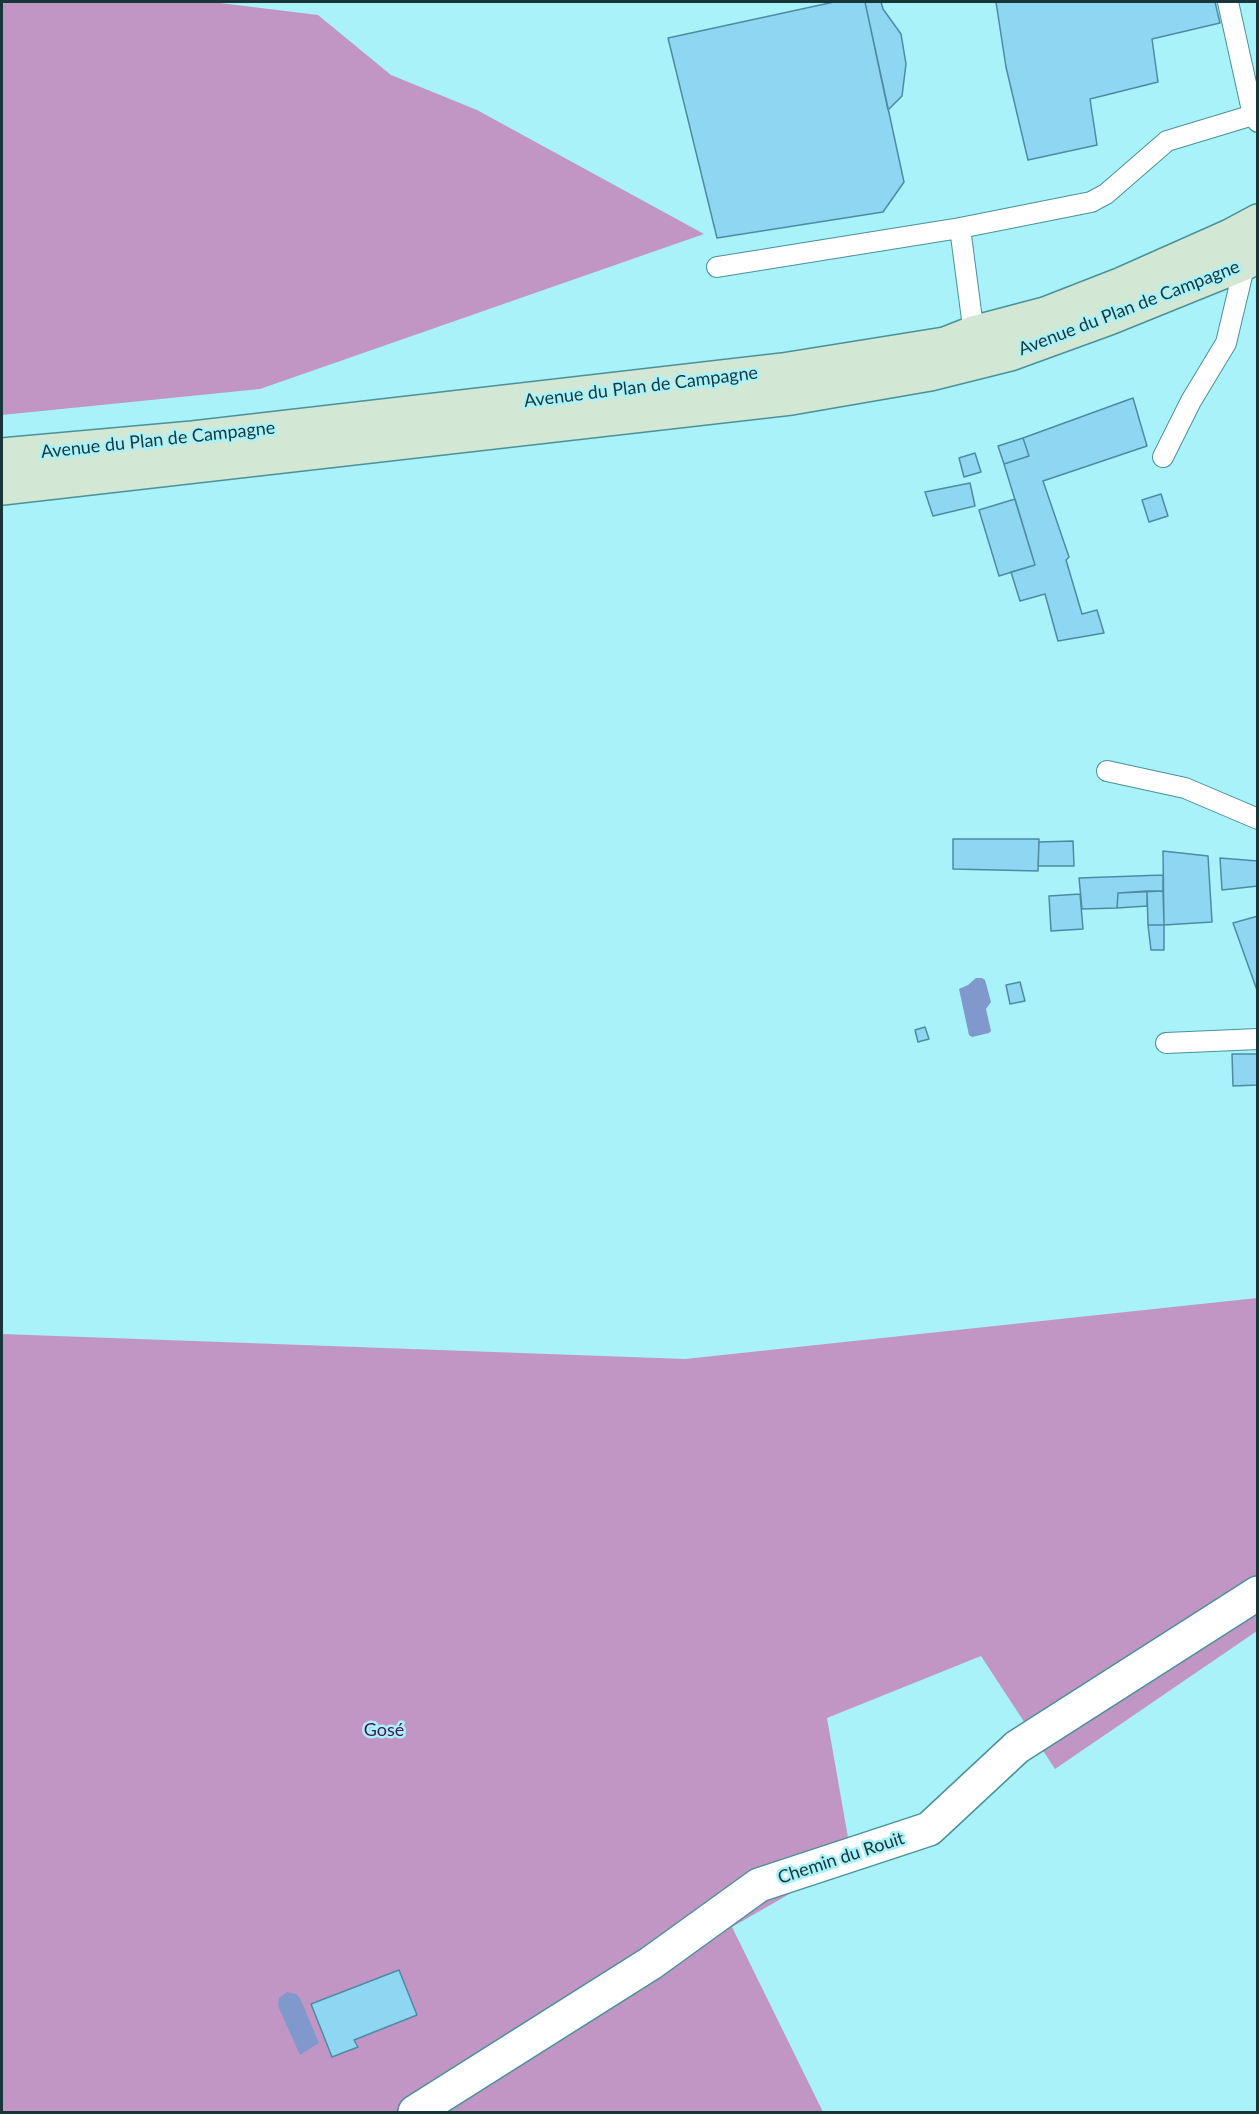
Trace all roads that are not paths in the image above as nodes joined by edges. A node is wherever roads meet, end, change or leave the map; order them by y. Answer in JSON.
{"nodes":[{"id":1,"x":1228,"y":2,"type":"edge"},
{"id":2,"x":1255,"y":118,"type":"edge"},
{"id":3,"x":1257,"y":221,"type":"edge"},
{"id":4,"x":960,"y":228,"type":"junction"},
{"id":5,"x":1251,"y":260,"type":"edge"},
{"id":6,"x":717,"y":267,"type":"dead end"},
{"id":7,"x":975,"y":348,"type":"junction"},
{"id":8,"x":2,"y":454,"type":"edge"},
{"id":9,"x":1163,"y":456,"type":"dead end"},
{"id":10,"x":2,"y":488,"type":"edge"},
{"id":11,"x":1107,"y":771,"type":"dead end"},
{"id":12,"x":1257,"y":819,"type":"edge"},
{"id":13,"x":1257,"y":1039,"type":"edge"},
{"id":14,"x":1166,"y":1043,"type":"dead end"},
{"id":15,"x":1257,"y":1593,"type":"edge"},
{"id":16,"x":416,"y":2112,"type":"edge"}],
"edges":[{"from":1,"to":2,"type":"lane"},
{"from":2,"to":4,"type":"lane"},
{"from":3,"to":7,"type":"main road","name":"Avenue du Plan de Campagne"},
{"from":4,"to":6,"type":"lane"},
{"from":4,"to":7,"type":"lane"},
{"from":5,"to":7,"type":"main road","name":"Avenue du Plan de Campagne"},
{"from":5,"to":9,"type":"lane"},
{"from":7,"to":8,"type":"main road","name":"Avenue du Plan de Campagne"},
{"from":7,"to":10,"type":"main road","name":"Avenue du Plan de Campagne"},
{"from":11,"to":12,"type":"lane"},
{"from":13,"to":14,"type":"lane"},
{"from":15,"to":16,"type":"street","name":"Chemin du Rouit"}]}
